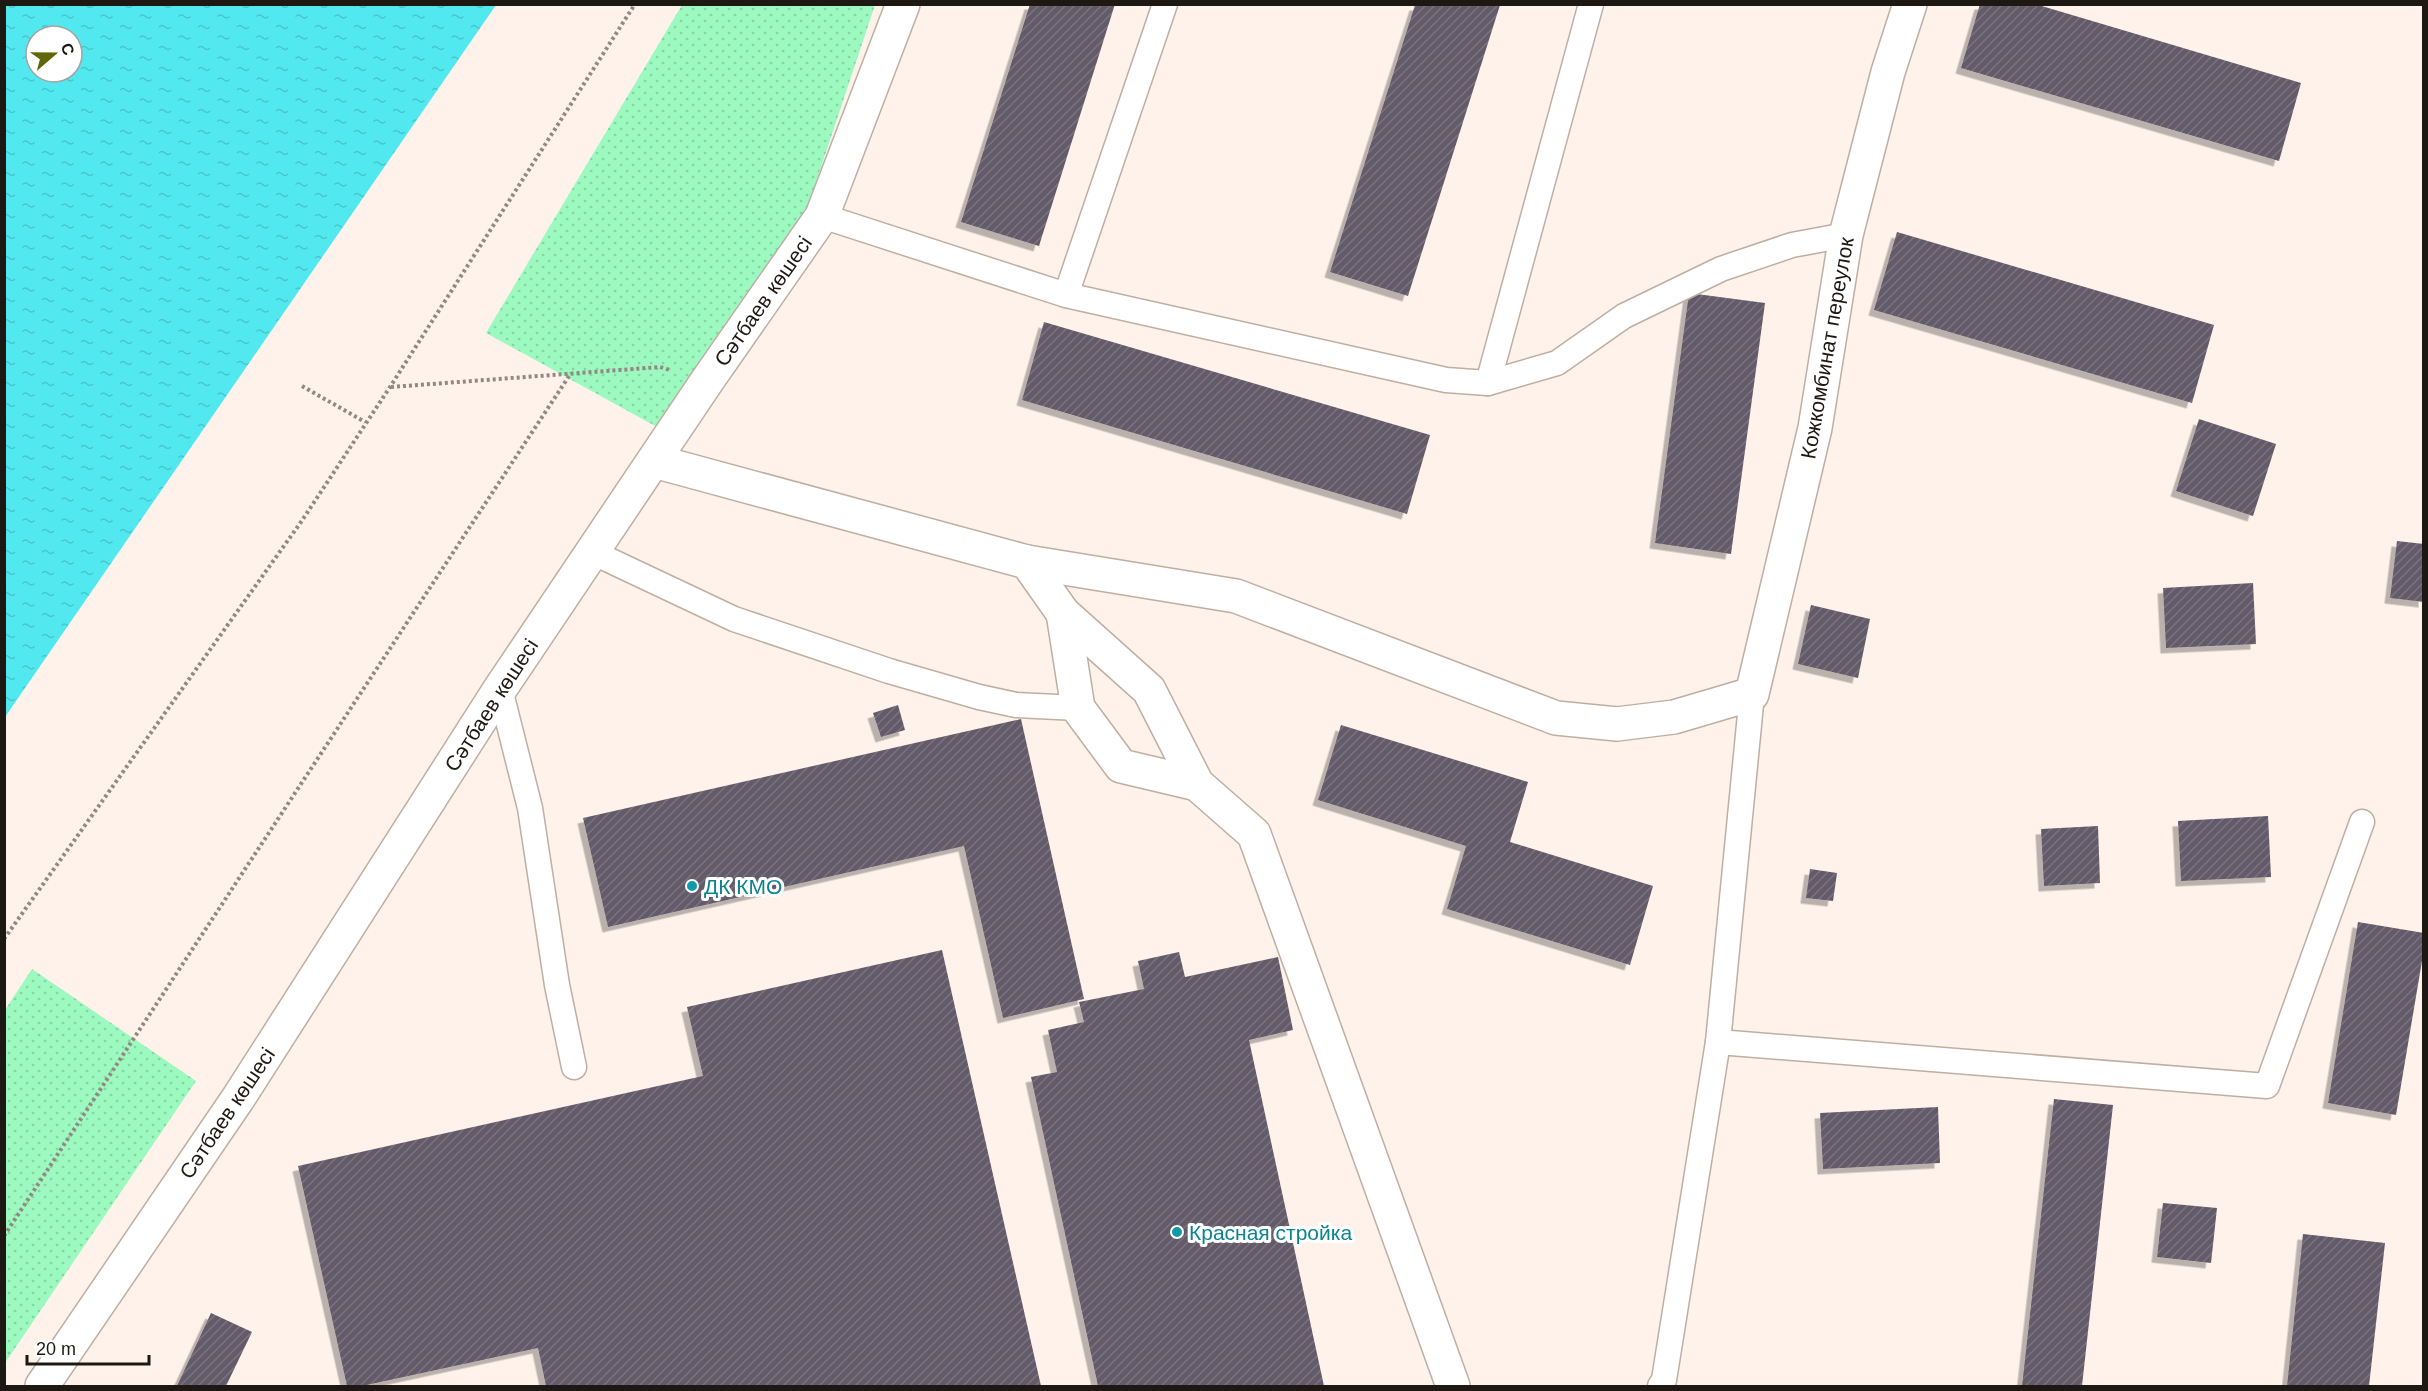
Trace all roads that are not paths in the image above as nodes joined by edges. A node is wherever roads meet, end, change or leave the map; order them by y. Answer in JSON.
{"nodes":[{"id":1,"x":903,"y":4,"type":"edge"},
{"id":2,"x":1165,"y":4,"type":"edge"},
{"id":3,"x":1591,"y":4,"type":"edge"},
{"id":4,"x":1910,"y":4,"type":"edge"},
{"id":5,"x":822,"y":216,"type":"junction"},
{"id":6,"x":1846,"y":235,"type":"junction"},
{"id":7,"x":1066,"y":295,"type":"junction"},
{"id":8,"x":1488,"y":383,"type":"junction"},
{"id":9,"x":654,"y":461,"type":"junction"},
{"id":10,"x":592,"y":552,"type":"junction"},
{"id":11,"x":1027,"y":562,"type":"junction"},
{"id":12,"x":1063,"y":613,"type":"junction"},
{"id":13,"x":500,"y":689,"type":"junction"},
{"id":14,"x":1752,"y":694,"type":"junction"},
{"id":15,"x":1078,"y":708,"type":"junction"},
{"id":16,"x":1197,"y":784,"type":"junction"},
{"id":17,"x":2362,"y":822,"type":"dead end"},
{"id":18,"x":1718,"y":1042,"type":"junction"},
{"id":19,"x":574,"y":1068,"type":"dead end"},
{"id":20,"x":42,"y":1386,"type":"edge"},
{"id":21,"x":1453,"y":1386,"type":"edge"},
{"id":22,"x":1660,"y":1386,"type":"edge"}],
"edges":[{"from":1,"to":5,"type":"street","name":"Сәтбаев көшесі"},
{"from":2,"to":7,"type":"lane"},
{"from":3,"to":8,"type":"lane"},
{"from":4,"to":6,"type":"street","name":"Кожкомбинат переулок"},
{"from":5,"to":7,"type":"lane"},
{"from":5,"to":9,"type":"street","name":"Сәтбаев көшесі"},
{"from":6,"to":8,"type":"lane"},
{"from":6,"to":14,"type":"street","name":"Кожкомбинат переулок"},
{"from":7,"to":8,"type":"lane"},
{"from":9,"to":10,"type":"street","name":"Сәтбаев көшесі"},
{"from":9,"to":11,"type":"street"},
{"from":10,"to":13,"type":"street","name":"Сәтбаев көшесі"},
{"from":10,"to":15,"type":"lane"},
{"from":11,"to":12,"type":"street"},
{"from":11,"to":14,"type":"street"},
{"from":12,"to":15,"type":"street"},
{"from":12,"to":16,"type":"street"},
{"from":13,"to":19,"type":"lane"},
{"from":13,"to":20,"type":"street","name":"Сәтбаев көшесі"},
{"from":14,"to":18,"type":"lane"},
{"from":15,"to":16,"type":"street"},
{"from":16,"to":21,"type":"street"},
{"from":17,"to":18,"type":"lane"},
{"from":18,"to":22,"type":"lane"}]}
